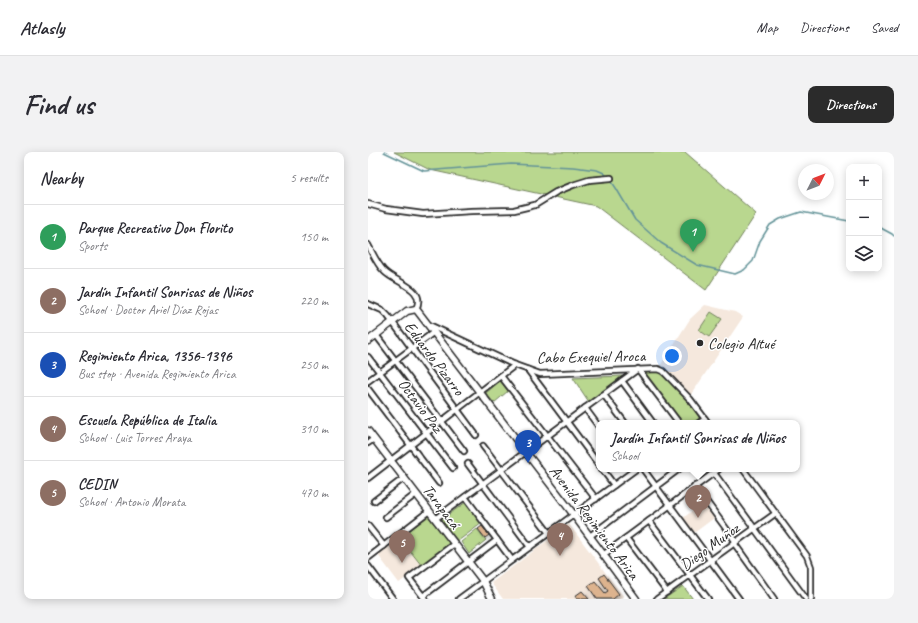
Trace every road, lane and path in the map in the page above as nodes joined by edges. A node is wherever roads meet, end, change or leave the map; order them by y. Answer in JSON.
{"nodes":[{"id":1,"x":609,"y":178,"type":"dead end"},
{"id":2,"x":368,"y":204,"type":"edge"},
{"id":3,"x":368,"y":245,"type":"edge"},
{"id":4,"x":368,"y":304,"type":"edge"},
{"id":5,"x":416,"y":309,"type":"junction"},
{"id":6,"x":392,"y":323,"type":"junction"},
{"id":7,"x":428,"y":324,"type":"junction"},
{"id":8,"x":434,"y":332,"type":"junction"},
{"id":9,"x":376,"y":335,"type":"junction"},
{"id":10,"x":368,"y":341,"type":"edge"},
{"id":11,"x":411,"y":349,"type":"junction"},
{"id":12,"x":368,"y":357,"type":"edge"},
{"id":13,"x":396,"y":361,"type":"junction"},
{"id":14,"x":515,"y":365,"type":"junction"},
{"id":15,"x":638,"y":369,"type":"junction"},
{"id":16,"x":528,"y":370,"type":"junction"},
{"id":17,"x":380,"y":372,"type":"junction"},
{"id":18,"x":501,"y":376,"type":"junction"},
{"id":19,"x":368,"y":381,"type":"edge"},
{"id":20,"x":622,"y":381,"type":"junction"},
{"id":21,"x":368,"y":389,"type":"edge"},
{"id":22,"x":480,"y":392,"type":"junction"},
{"id":23,"x":604,"y":395,"type":"junction"},
{"id":24,"x":585,"y":408,"type":"junction"},
{"id":25,"x":457,"y":410,"type":"junction"},
{"id":26,"x":623,"y":420,"type":"edge"},
{"id":27,"x":651,"y":420,"type":"edge"},
{"id":28,"x":677,"y":420,"type":"edge"},
{"id":29,"x":706,"y":420,"type":"edge"},
{"id":30,"x":442,"y":422,"type":"junction"},
{"id":31,"x":567,"y":422,"type":"junction"},
{"id":32,"x":596,"y":422,"type":"edge"},
{"id":33,"x":368,"y":431,"type":"edge"},
{"id":34,"x":426,"y":433,"type":"junction"},
{"id":35,"x":476,"y":435,"type":"dead end"},
{"id":36,"x":548,"y":436,"type":"junction"},
{"id":37,"x":374,"y":439,"type":"junction"},
{"id":38,"x":368,"y":443,"type":"edge"},
{"id":39,"x":410,"y":445,"type":"junction"},
{"id":40,"x":483,"y":446,"type":"dead end"},
{"id":41,"x":464,"y":451,"type":"dead end"},
{"id":42,"x":526,"y":452,"type":"junction"},
{"id":43,"x":390,"y":460,"type":"junction"},
{"id":44,"x":596,"y":461,"type":"edge"},
{"id":45,"x":468,"y":464,"type":"dead end"},
{"id":46,"x":453,"y":468,"type":"dead end"},
{"id":47,"x":501,"y":470,"type":"junction"},
{"id":48,"x":604,"y":472,"type":"edge"},
{"id":49,"x":630,"y":472,"type":"edge"},
{"id":50,"x":645,"y":472,"type":"edge"},
{"id":51,"x":675,"y":472,"type":"edge"},
{"id":52,"x":714,"y":472,"type":"joint"},
{"id":53,"x":745,"y":472,"type":"edge"},
{"id":54,"x":368,"y":478,"type":"edge"},
{"id":55,"x":404,"y":478,"type":"junction"},
{"id":56,"x":439,"y":483,"type":"dead end"},
{"id":57,"x":483,"y":484,"type":"junction"},
{"id":58,"x":614,"y":485,"type":"junction"},
{"id":59,"x":656,"y":486,"type":"junction"},
{"id":60,"x":695,"y":486,"type":"junction"},
{"id":61,"x":416,"y":494,"type":"junction"},
{"id":62,"x":465,"y":497,"type":"junction"},
{"id":63,"x":596,"y":499,"type":"junction"},
{"id":64,"x":374,"y":501,"type":"dead end"},
{"id":65,"x":670,"y":505,"type":"junction"},
{"id":66,"x":429,"y":511,"type":"junction"},
{"id":67,"x":776,"y":513,"type":"junction"},
{"id":68,"x":574,"y":515,"type":"junction"},
{"id":69,"x":386,"y":517,"type":"dead end"},
{"id":70,"x":435,"y":519,"type":"junction"},
{"id":71,"x":648,"y":521,"type":"junction"},
{"id":72,"x":368,"y":526,"type":"edge"},
{"id":73,"x":755,"y":528,"type":"junction"},
{"id":74,"x":549,"y":533,"type":"junction"},
{"id":75,"x":590,"y":536,"type":"junction"},
{"id":76,"x":626,"y":538,"type":"junction"},
{"id":77,"x":497,"y":540,"type":"junction"},
{"id":78,"x":735,"y":543,"type":"junction"},
{"id":79,"x":454,"y":544,"type":"junction"},
{"id":80,"x":384,"y":546,"type":"junction"},
{"id":81,"x":530,"y":547,"type":"junction"},
{"id":82,"x":603,"y":554,"type":"junction"},
{"id":83,"x":368,"y":558,"type":"edge"},
{"id":84,"x":512,"y":560,"type":"junction"},
{"id":85,"x":711,"y":560,"type":"junction"},
{"id":86,"x":468,"y":562,"type":"junction"},
{"id":87,"x":368,"y":566,"type":"edge"},
{"id":88,"x":690,"y":575,"type":"junction"},
{"id":89,"x":483,"y":582,"type":"junction"},
{"id":90,"x":667,"y":592,"type":"junction"},
{"id":91,"x":424,"y":598,"type":"edge"},
{"id":92,"x":393,"y":599,"type":"edge"},
{"id":93,"x":459,"y":599,"type":"edge"},
{"id":94,"x":492,"y":599,"type":"edge"},
{"id":95,"x":636,"y":599,"type":"edge"},
{"id":96,"x":657,"y":599,"type":"edge"},
{"id":97,"x":708,"y":599,"type":"edge"},
{"id":98,"x":739,"y":599,"type":"edge"},
{"id":99,"x":774,"y":599,"type":"edge"},
{"id":100,"x":806,"y":599,"type":"edge"},
{"id":101,"x":811,"y":599,"type":"edge"}],
"edges":[{"from":1,"to":2,"type":"street"},
{"from":3,"to":5,"type":"street"},
{"from":4,"to":6,"type":"street","name":"Eduardo Pizarro"},
{"from":5,"to":6,"type":"street"},
{"from":5,"to":7,"type":"street","name":"Avenida Regimiento Arica"},
{"from":6,"to":9,"type":"street"},
{"from":6,"to":11,"type":"street","name":"Eduardo Pizarro"},
{"from":7,"to":8,"type":"street","name":"Avenida Regimiento Arica"},
{"from":7,"to":14,"type":"street"},
{"from":8,"to":11,"type":"street"},
{"from":8,"to":22,"type":"street","name":"Avenida Regimiento Arica"},
{"from":9,"to":10,"type":"street"},
{"from":9,"to":13,"type":"street"},
{"from":11,"to":13,"type":"street"},
{"from":11,"to":25,"type":"street","name":"Eduardo Pizarro"},
{"from":12,"to":17,"type":"street","name":"Octavio Paz"},
{"from":13,"to":17,"type":"street"},
{"from":13,"to":30,"type":"street"},
{"from":14,"to":16,"type":"street","name":"Cabo Exequiel Aroca"},
{"from":14,"to":18,"type":"street","name":"Cabo Exequiel Aroca"},
{"from":15,"to":16,"type":"street","name":"Cabo Exequiel Aroca"},
{"from":15,"to":20,"type":"street"},
{"from":15,"to":28,"type":"street"},
{"from":15,"to":29,"type":"street","name":"Cabo Exequiel Aroca"},
{"from":16,"to":31,"type":"street"},
{"from":17,"to":19,"type":"street"},
{"from":17,"to":34,"type":"street","name":"Octavio Paz"},
{"from":18,"to":22,"type":"street","name":"Cabo Exequiel Aroca"},
{"from":18,"to":36,"type":"street"},
{"from":20,"to":23,"type":"street"},
{"from":20,"to":27,"type":"street"},
{"from":21,"to":39,"type":"street"},
{"from":22,"to":25,"type":"street","name":"Cabo Exequiel Aroca"},
{"from":22,"to":42,"type":"street","name":"Avenida Regimiento Arica"},
{"from":23,"to":24,"type":"street"},
{"from":23,"to":26,"type":"street"},
{"from":24,"to":31,"type":"street"},
{"from":24,"to":32,"type":"street"},
{"from":25,"to":30,"type":"street","name":"Cabo Exequiel Aroca"},
{"from":25,"to":35,"type":"street","name":"Eduardo Pizarro"},
{"from":30,"to":34,"type":"street","name":"Cabo Exequiel Aroca"},
{"from":30,"to":41,"type":"street"},
{"from":31,"to":36,"type":"street"},
{"from":31,"to":44,"type":"street"},
{"from":33,"to":37,"type":"street","name":"Tarapacá"},
{"from":34,"to":39,"type":"street","name":"Cabo Exequiel Aroca"},
{"from":34,"to":46,"type":"street","name":"Octavio Paz"},
{"from":36,"to":42,"type":"street"},
{"from":36,"to":63,"type":"street"},
{"from":37,"to":38,"type":"street"},
{"from":37,"to":43,"type":"street","name":"Tarapacá"},
{"from":39,"to":43,"type":"street","name":"Cabo Exequiel Aroca"},
{"from":39,"to":56,"type":"street"},
{"from":40,"to":47,"type":"street"},
{"from":42,"to":47,"type":"street"},
{"from":42,"to":68,"type":"street","name":"Avenida Regimiento Arica"},
{"from":43,"to":54,"type":"street","name":"Cabo Exequiel Aroca"},
{"from":43,"to":55,"type":"street","name":"Tarapacá"},
{"from":45,"to":57,"type":"street"},
{"from":47,"to":57,"type":"street"},
{"from":47,"to":74,"type":"street"},
{"from":48,"to":58,"type":"street"},
{"from":49,"to":58,"type":"street"},
{"from":50,"to":59,"type":"street"},
{"from":51,"to":59,"type":"street"},
{"from":52,"to":60,"type":"street"},
{"from":52,"to":73,"type":"street"},
{"from":53,"to":67,"type":"street"},
{"from":55,"to":61,"type":"street","name":"Tarapacá"},
{"from":55,"to":64,"type":"street"},
{"from":57,"to":62,"type":"street"},
{"from":57,"to":81,"type":"street"},
{"from":58,"to":63,"type":"street"},
{"from":59,"to":65,"type":"street"},
{"from":59,"to":75,"type":"street"},
{"from":60,"to":65,"type":"street"},
{"from":60,"to":78,"type":"street"},
{"from":61,"to":66,"type":"street","name":"Tarapacá"},
{"from":61,"to":69,"type":"street"},
{"from":62,"to":70,"type":"street"},
{"from":62,"to":77,"type":"street"},
{"from":63,"to":68,"type":"street"},
{"from":65,"to":71,"type":"street"},
{"from":65,"to":85,"type":"street"},
{"from":66,"to":70,"type":"street","name":"Tarapacá"},
{"from":66,"to":80,"type":"street"},
{"from":67,"to":73,"type":"street","name":"Diego Muñoz"},
{"from":67,"to":101,"type":"street"},
{"from":68,"to":74,"type":"street"},
{"from":68,"to":75,"type":"street","name":"Avenida Regimiento Arica"},
{"from":70,"to":79,"type":"street","name":"Tarapacá"},
{"from":71,"to":76,"type":"street"},
{"from":71,"to":88,"type":"street"},
{"from":72,"to":80,"type":"street"},
{"from":73,"to":78,"type":"street","name":"Diego Muñoz"},
{"from":73,"to":100,"type":"street"},
{"from":74,"to":81,"type":"street"},
{"from":75,"to":82,"type":"street","name":"Avenida Regimiento Arica"},
{"from":76,"to":82,"type":"street"},
{"from":76,"to":90,"type":"street"},
{"from":77,"to":84,"type":"street"},
{"from":77,"to":86,"type":"street"},
{"from":78,"to":85,"type":"street","name":"Diego Muñoz"},
{"from":78,"to":99,"type":"street"},
{"from":79,"to":86,"type":"street","name":"Tarapacá"},
{"from":79,"to":91,"type":"street"},
{"from":80,"to":83,"type":"street"},
{"from":81,"to":84,"type":"street"},
{"from":82,"to":95,"type":"street","name":"Avenida Regimiento Arica"},
{"from":84,"to":89,"type":"street"},
{"from":85,"to":88,"type":"street","name":"Diego Muñoz"},
{"from":85,"to":98,"type":"street"},
{"from":86,"to":89,"type":"street","name":"Tarapacá"},
{"from":86,"to":91,"type":"street"},
{"from":87,"to":92,"type":"street"},
{"from":88,"to":90,"type":"street","name":"Diego Muñoz"},
{"from":88,"to":97,"type":"street"},
{"from":89,"to":93,"type":"street"},
{"from":89,"to":94,"type":"street","name":"Tarapacá"},
{"from":90,"to":96,"type":"street","name":"Diego Muñoz"}]}
